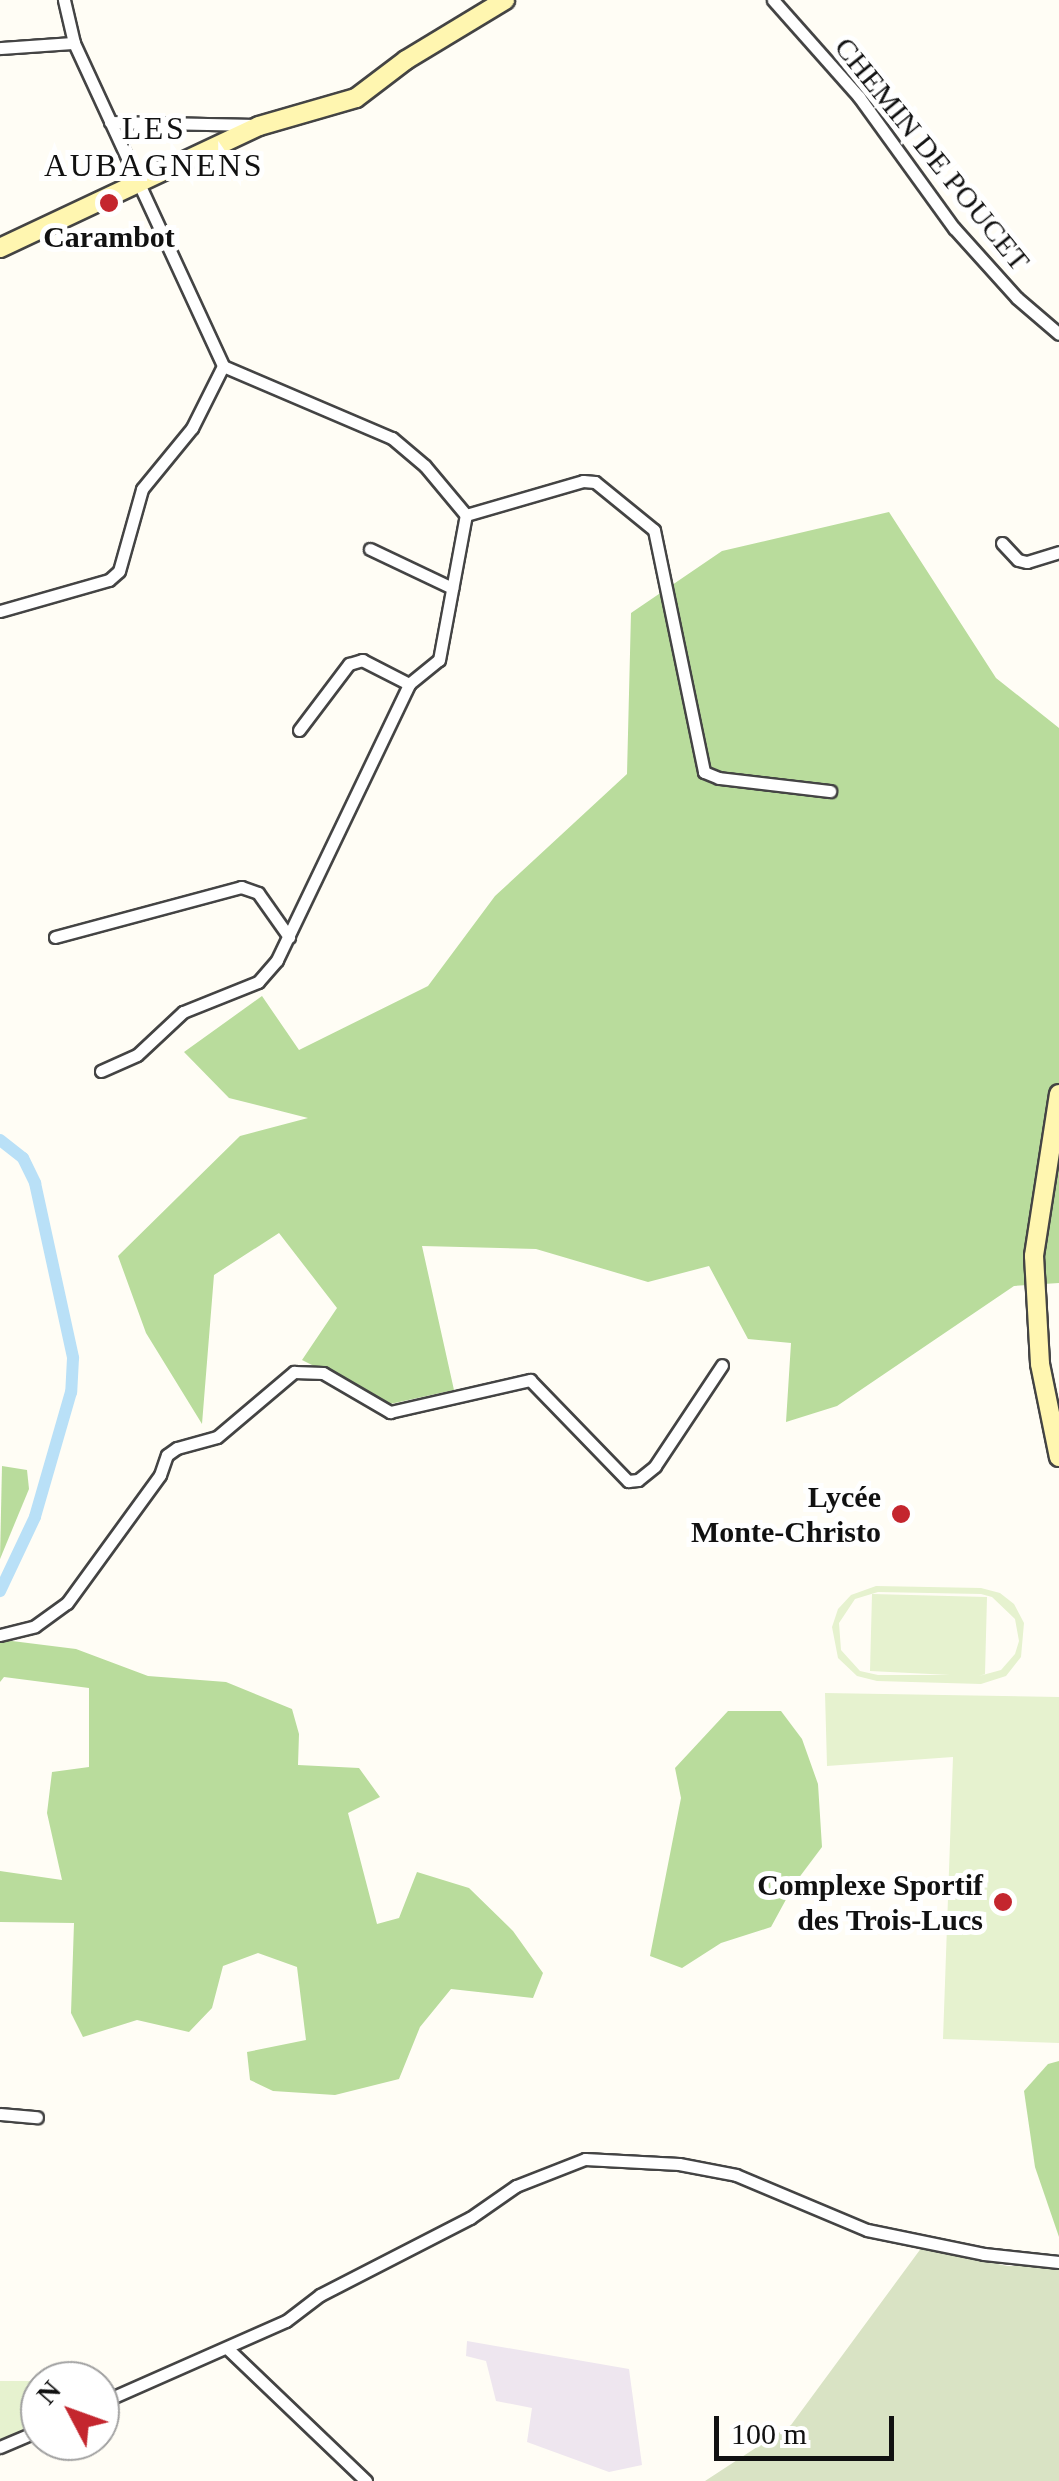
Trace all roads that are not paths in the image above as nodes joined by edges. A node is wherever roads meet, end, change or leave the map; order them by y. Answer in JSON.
{"nodes":[{"id":1,"x":64,"y":0,"type":"edge"},
{"id":2,"x":505,"y":0,"type":"edge"},
{"id":3,"x":772,"y":0,"type":"edge"},
{"id":4,"x":74,"y":43,"type":"junction"},
{"id":5,"x":0,"y":48,"type":"edge"},
{"id":6,"x":110,"y":122,"type":"junction"},
{"id":7,"x":259,"y":126,"type":"junction"},
{"id":8,"x":136,"y":183,"type":"junction"},
{"id":9,"x":0,"y":248,"type":"edge"},
{"id":10,"x":1059,"y":334,"type":"edge"},
{"id":11,"x":223,"y":366,"type":"junction"},
{"id":12,"x":466,"y":515,"type":"junction"},
{"id":13,"x":1002,"y":544,"type":"dead end"},
{"id":14,"x":370,"y":549,"type":"dead end"},
{"id":15,"x":1059,"y":552,"type":"edge"},
{"id":16,"x":452,"y":588,"type":"junction"},
{"id":17,"x":0,"y":611,"type":"edge"},
{"id":18,"x":409,"y":684,"type":"junction"},
{"id":19,"x":299,"y":730,"type":"dead end"},
{"id":20,"x":830,"y":791,"type":"dead end"},
{"id":21,"x":55,"y":937,"type":"dead end"},
{"id":22,"x":288,"y":937,"type":"junction"},
{"id":23,"x":101,"y":1071,"type":"dead end"},
{"id":24,"x":1059,"y":1094,"type":"edge"},
{"id":25,"x":1038,"y":1248,"type":"junction"},
{"id":26,"x":722,"y":1365,"type":"dead end"},
{"id":27,"x":1059,"y":1417,"type":"edge"},
{"id":28,"x":1059,"y":1457,"type":"edge"},
{"id":29,"x":0,"y":1635,"type":"edge"},
{"id":30,"x":0,"y":2114,"type":"edge"},
{"id":31,"x":37,"y":2117,"type":"dead end"},
{"id":32,"x":1059,"y":2262,"type":"edge"},
{"id":33,"x":228,"y":2349,"type":"junction"},
{"id":34,"x":120,"y":2395,"type":"edge"},
{"id":35,"x":366,"y":2481,"type":"edge"}],
"edges":[{"from":1,"to":4,"type":"street"},
{"from":2,"to":7,"type":"street"},
{"from":3,"to":10,"type":"street","name":"CHEMIN DE POUCET"},
{"from":4,"to":5,"type":"street"},
{"from":4,"to":6,"type":"street"},
{"from":6,"to":7,"type":"street"},
{"from":6,"to":8,"type":"street"},
{"from":7,"to":8,"type":"street"},
{"from":8,"to":9,"type":"street"},
{"from":8,"to":11,"type":"street"},
{"from":11,"to":12,"type":"street"},
{"from":11,"to":17,"type":"street"},
{"from":12,"to":16,"type":"street"},
{"from":12,"to":20,"type":"street"},
{"from":13,"to":15,"type":"street"},
{"from":14,"to":16,"type":"street"},
{"from":16,"to":18,"type":"street"},
{"from":18,"to":19,"type":"street"},
{"from":18,"to":22,"type":"street"},
{"from":21,"to":22,"type":"street"},
{"from":22,"to":23,"type":"street"},
{"from":24,"to":25,"type":"street"},
{"from":25,"to":27,"type":"street"},
{"from":25,"to":28,"type":"street"},
{"from":26,"to":29,"type":"street"},
{"from":30,"to":31,"type":"street"},
{"from":32,"to":33,"type":"street"},
{"from":33,"to":34,"type":"street"},
{"from":33,"to":35,"type":"street"}]}
